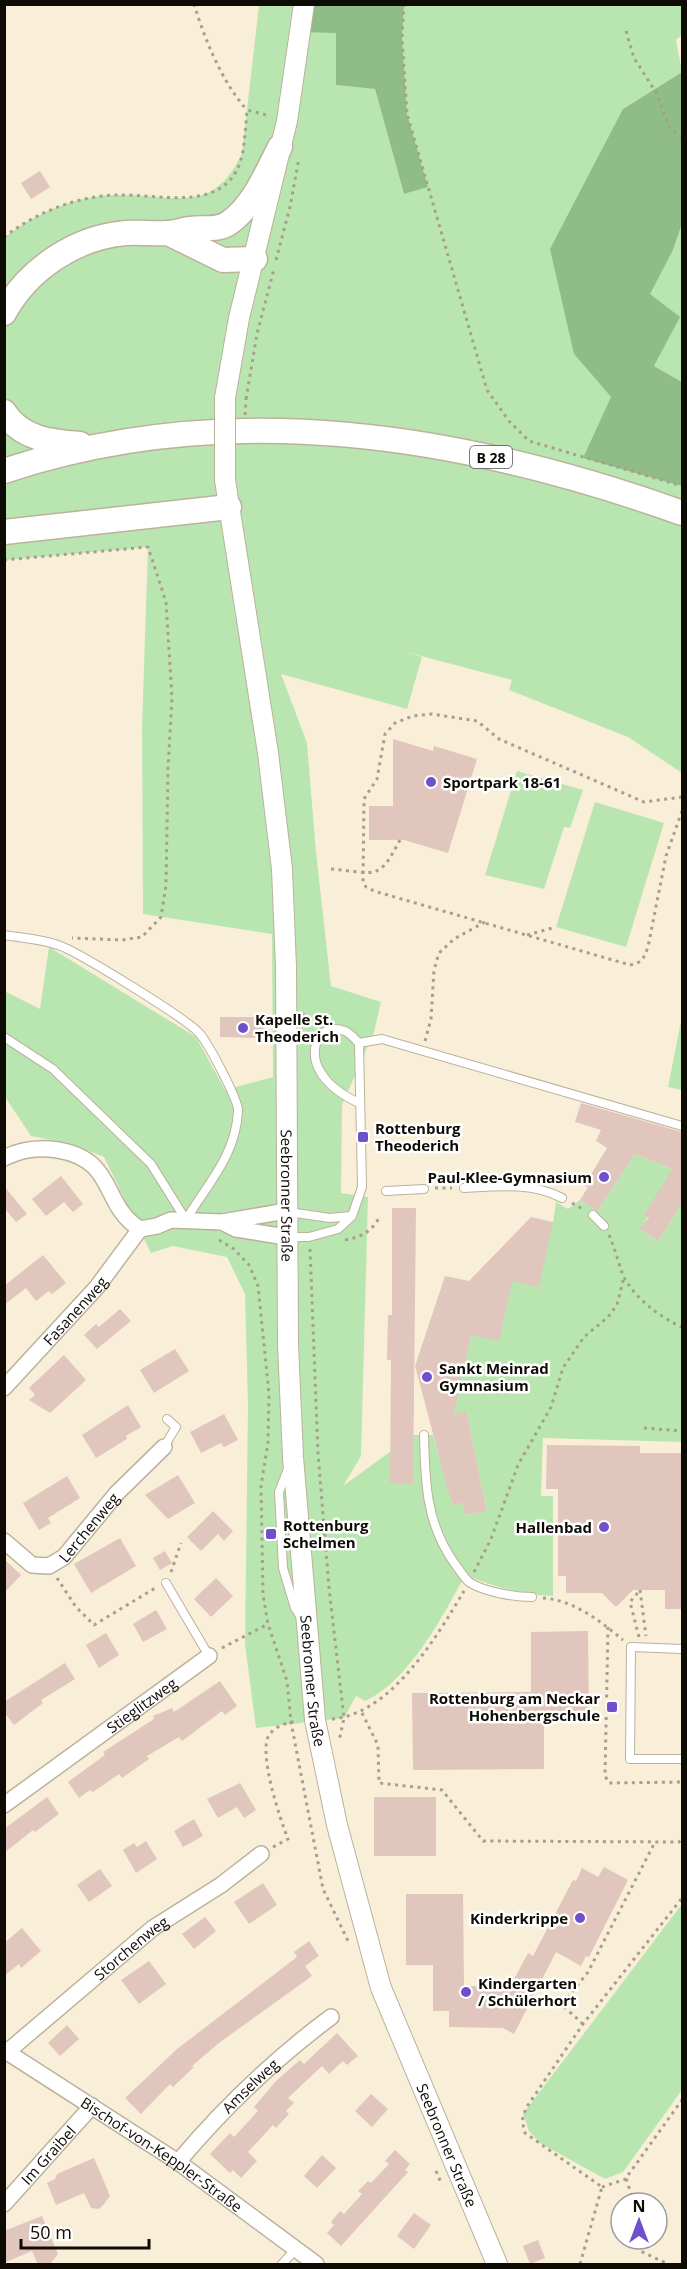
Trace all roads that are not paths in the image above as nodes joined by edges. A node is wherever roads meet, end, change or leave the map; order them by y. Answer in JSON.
{"nodes":[{"id":1,"x":304,"y":4,"type":"edge"},
{"id":2,"x":280,"y":147,"type":"junction"},
{"id":3,"x":192,"y":229,"type":"junction"},
{"id":4,"x":168,"y":233,"type":"junction"},
{"id":5,"x":255,"y":259,"type":"junction"},
{"id":6,"x":4,"y":313,"type":"edge"},
{"id":7,"x":4,"y":412,"type":"edge"},
{"id":8,"x":101,"y":445,"type":"junction"},
{"id":9,"x":9,"y":466,"type":"edge"},
{"id":10,"x":229,"y":507,"type":"junction"},
{"id":11,"x":682,"y":513,"type":"edge"},
{"id":12,"x":4,"y":532,"type":"edge"},
{"id":13,"x":4,"y":935,"type":"edge"},
{"id":14,"x":4,"y":1037,"type":"edge"},
{"id":15,"x":359,"y":1042,"type":"junction"},
{"id":16,"x":359,"y":1103,"type":"junction"},
{"id":17,"x":682,"y":1126,"type":"edge"},
{"id":18,"x":4,"y":1158,"type":"edge"},
{"id":19,"x":464,"y":1188,"type":"road end"},
{"id":20,"x":424,"y":1189,"type":"road end"},
{"id":21,"x":386,"y":1191,"type":"dead end"},
{"id":22,"x":562,"y":1198,"type":"road end"},
{"id":23,"x":286,"y":1211,"type":"junction"},
{"id":24,"x":352,"y":1215,"type":"junction"},
{"id":25,"x":593,"y":1215,"type":"road end"},
{"id":26,"x":186,"y":1220,"type":"junction"},
{"id":27,"x":222,"y":1222,"type":"junction"},
{"id":28,"x":604,"y":1226,"type":"road end"},
{"id":29,"x":140,"y":1229,"type":"junction"},
{"id":30,"x":286,"y":1237,"type":"junction"},
{"id":31,"x":4,"y":1388,"type":"edge"},
{"id":32,"x":167,"y":1419,"type":"dead end"},
{"id":33,"x":424,"y":1435,"type":"dead end"},
{"id":34,"x":164,"y":1447,"type":"joint"},
{"id":35,"x":4,"y":1541,"type":"edge"},
{"id":36,"x":165,"y":1583,"type":"road end"},
{"id":37,"x":532,"y":1597,"type":"road end"},
{"id":38,"x":682,"y":1649,"type":"edge"},
{"id":39,"x":209,"y":1656,"type":"joint"},
{"id":40,"x":682,"y":1759,"type":"edge"},
{"id":41,"x":4,"y":1805,"type":"edge"},
{"id":42,"x":261,"y":1854,"type":"road end"},
{"id":43,"x":331,"y":2017,"type":"dead end"},
{"id":44,"x":6,"y":2051,"type":"edge"},
{"id":45,"x":92,"y":2106,"type":"junction"},
{"id":46,"x":178,"y":2162,"type":"junction"},
{"id":47,"x":4,"y":2204,"type":"edge"},
{"id":48,"x":295,"y":2250,"type":"junction"},
{"id":49,"x":282,"y":2265,"type":"edge"},
{"id":50,"x":316,"y":2265,"type":"edge"},
{"id":51,"x":496,"y":2265,"type":"edge"}],
"edges":[{"from":1,"to":2,"type":"street","name":"Seebronner Straße"},
{"from":2,"to":3,"type":"main road"},
{"from":2,"to":5,"type":"street","name":"Seebronner Straße"},
{"from":3,"to":4,"type":"main road"},
{"from":3,"to":5,"type":"main road"},
{"from":4,"to":5,"type":"main road"},
{"from":4,"to":6,"type":"main road"},
{"from":5,"to":10,"type":"street","name":"Seebronner Straße","bridge":true},
{"from":7,"to":8,"type":"main road"},
{"from":8,"to":9,"type":"main road","number":"B 28"},
{"from":8,"to":11,"type":"main road","number":"B 28"},
{"from":10,"to":12,"type":"main road"},
{"from":10,"to":23,"type":"street","name":"Seebronner Straße"},
{"from":13,"to":26,"type":"lane"},
{"from":14,"to":26,"type":"lane"},
{"from":15,"to":16,"type":"lane"},
{"from":15,"to":16,"type":"lane"},
{"from":15,"to":17,"type":"lane"},
{"from":16,"to":24,"type":"lane"},
{"from":18,"to":29,"type":"street"},
{"from":19,"to":22,"type":"lane"},
{"from":20,"to":21,"type":"lane"},
{"from":23,"to":24,"type":"lane"},
{"from":23,"to":27,"type":"street"},
{"from":23,"to":30,"type":"street","name":"Seebronner Straße"},
{"from":24,"to":30,"type":"lane"},
{"from":25,"to":28,"type":"lane"},
{"from":26,"to":27,"type":"street"},
{"from":26,"to":29,"type":"street"},
{"from":27,"to":30,"type":"street"},
{"from":29,"to":31,"type":"street","name":"Fasanenweg"},
{"from":30,"to":51,"type":"street","name":"Seebronner Straße"},
{"from":32,"to":34,"type":"lane"},
{"from":33,"to":37,"type":"lane"},
{"from":34,"to":35,"type":"street","name":"Lerchenweg"},
{"from":36,"to":39,"type":"lane"},
{"from":38,"to":40,"type":"lane"},
{"from":39,"to":41,"type":"street","name":"Stieglitzweg"},
{"from":42,"to":44,"type":"street","name":"Storchenweg"},
{"from":43,"to":46,"type":"street","name":"Amselweg"},
{"from":44,"to":45,"type":"street","name":"Bischof-von-Keppler-Straße"},
{"from":45,"to":46,"type":"street","name":"Bischof-von-Keppler-Straße"},
{"from":45,"to":47,"type":"street","name":"Im Graibel"},
{"from":46,"to":48,"type":"street","name":"Bischof-von-Keppler-Straße"},
{"from":48,"to":49,"type":"lane"},
{"from":48,"to":50,"type":"street","name":"Bischof-von-Keppler-Straße"}]}
